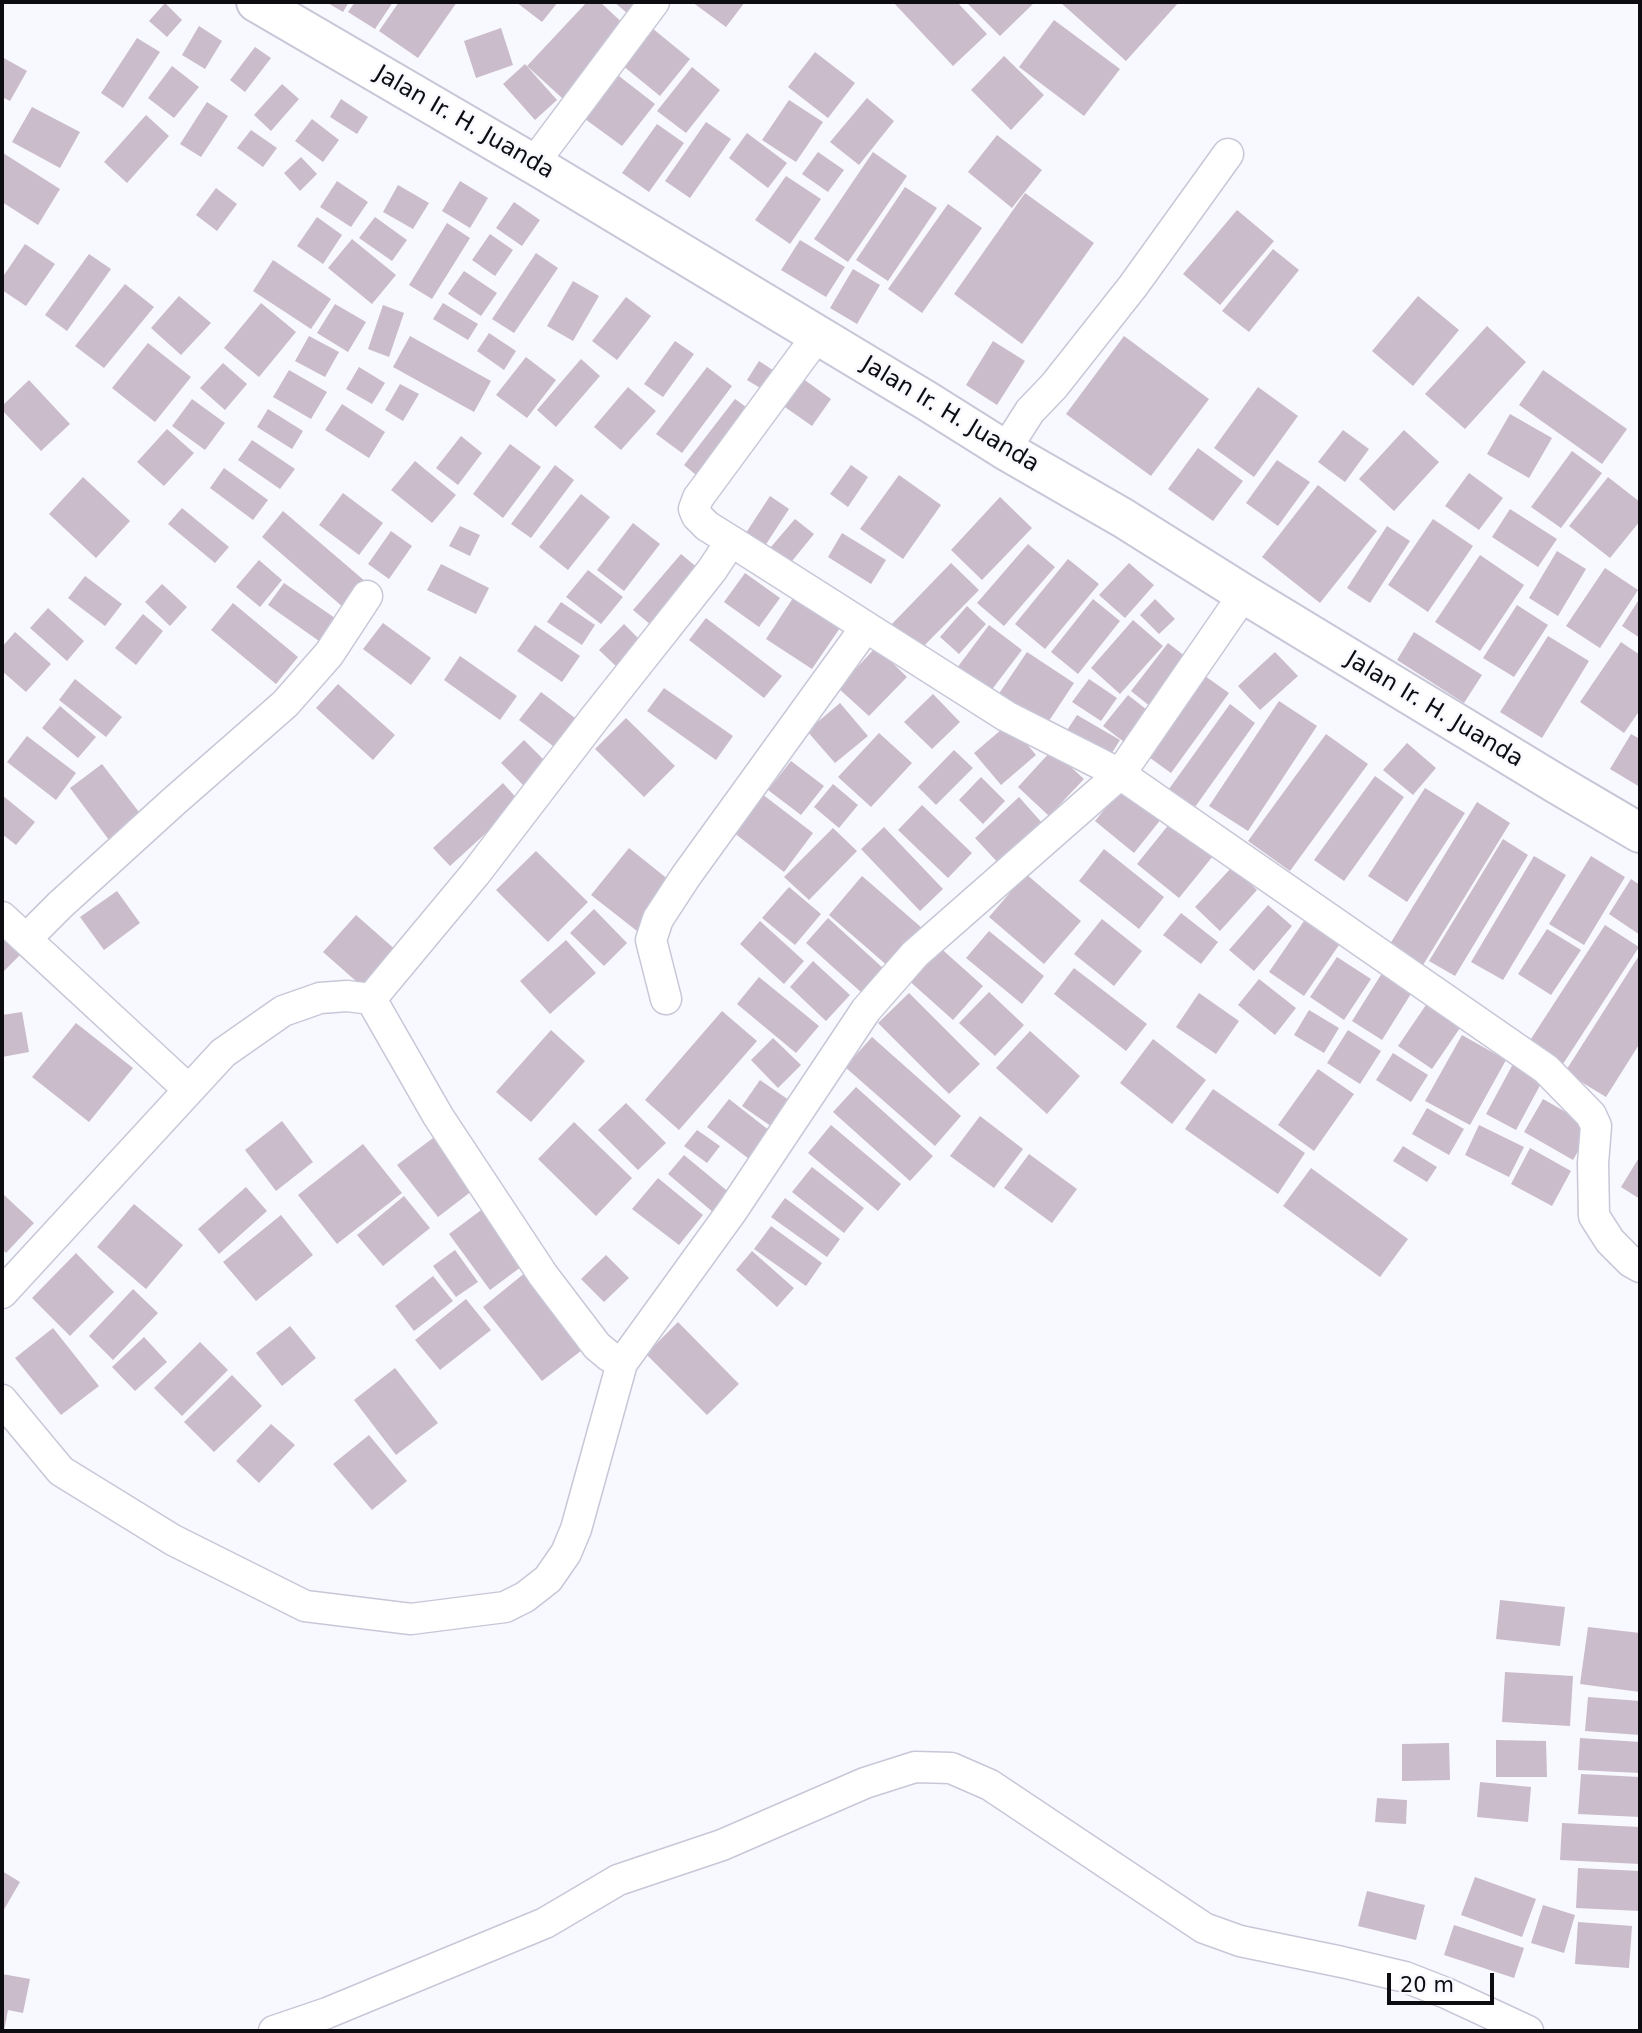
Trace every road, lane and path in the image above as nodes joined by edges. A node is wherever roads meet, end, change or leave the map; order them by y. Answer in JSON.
{"nodes":[{"id":1,"x":256,"y":2,"type":"edge"},
{"id":2,"x":654,"y":2,"type":"edge"},
{"id":3,"x":1228,"y":154,"type":"dead end"},
{"id":4,"x":533,"y":164,"type":"junction"},
{"id":5,"x":818,"y":335,"type":"junction"},
{"id":6,"x":1013,"y":455,"type":"junction"},
{"id":7,"x":732,"y":541,"type":"junction"},
{"id":8,"x":1244,"y":594,"type":"junction"},
{"id":9,"x":368,"y":596,"type":"dead end"},
{"id":10,"x":866,"y":628,"type":"junction"},
{"id":11,"x":1120,"y":774,"type":"junction"},
{"id":12,"x":1640,"y":834,"type":"edge"},
{"id":13,"x":2,"y":917,"type":"edge"},
{"id":14,"x":26,"y":939,"type":"junction"},
{"id":15,"x":370,"y":999,"type":"junction"},
{"id":16,"x":666,"y":999,"type":"dead end"},
{"id":17,"x":189,"y":1090,"type":"junction"},
{"id":18,"x":1640,"y":1267,"type":"edge"},
{"id":19,"x":2,"y":1293,"type":"edge"},
{"id":20,"x":622,"y":1363,"type":"junction"},
{"id":21,"x":2,"y":1400,"type":"edge"},
{"id":22,"x":274,"y":2031,"type":"edge"},
{"id":23,"x":1528,"y":2031,"type":"edge"}],
"edges":[{"from":1,"to":4,"type":"street","name":"Jalan Ir. H. Juanda"},
{"from":2,"to":4,"type":"street"},
{"from":3,"to":6,"type":"street"},
{"from":4,"to":5,"type":"street","name":"Jalan Ir. H. Juanda"},
{"from":5,"to":6,"type":"street","name":"Jalan Ir. H. Juanda"},
{"from":5,"to":7,"type":"street"},
{"from":6,"to":8,"type":"street","name":"Jalan Ir. H. Juanda"},
{"from":7,"to":10,"type":"street"},
{"from":7,"to":15,"type":"street"},
{"from":8,"to":11,"type":"street"},
{"from":8,"to":12,"type":"street","name":"Jalan Ir. H. Juanda"},
{"from":9,"to":14,"type":"street"},
{"from":10,"to":11,"type":"street"},
{"from":10,"to":16,"type":"street"},
{"from":11,"to":18,"type":"street"},
{"from":11,"to":20,"type":"street"},
{"from":13,"to":14,"type":"street"},
{"from":14,"to":17,"type":"street"},
{"from":15,"to":17,"type":"street"},
{"from":15,"to":20,"type":"street"},
{"from":17,"to":19,"type":"street"},
{"from":20,"to":21,"type":"street"},
{"from":22,"to":23,"type":"street"}]}
